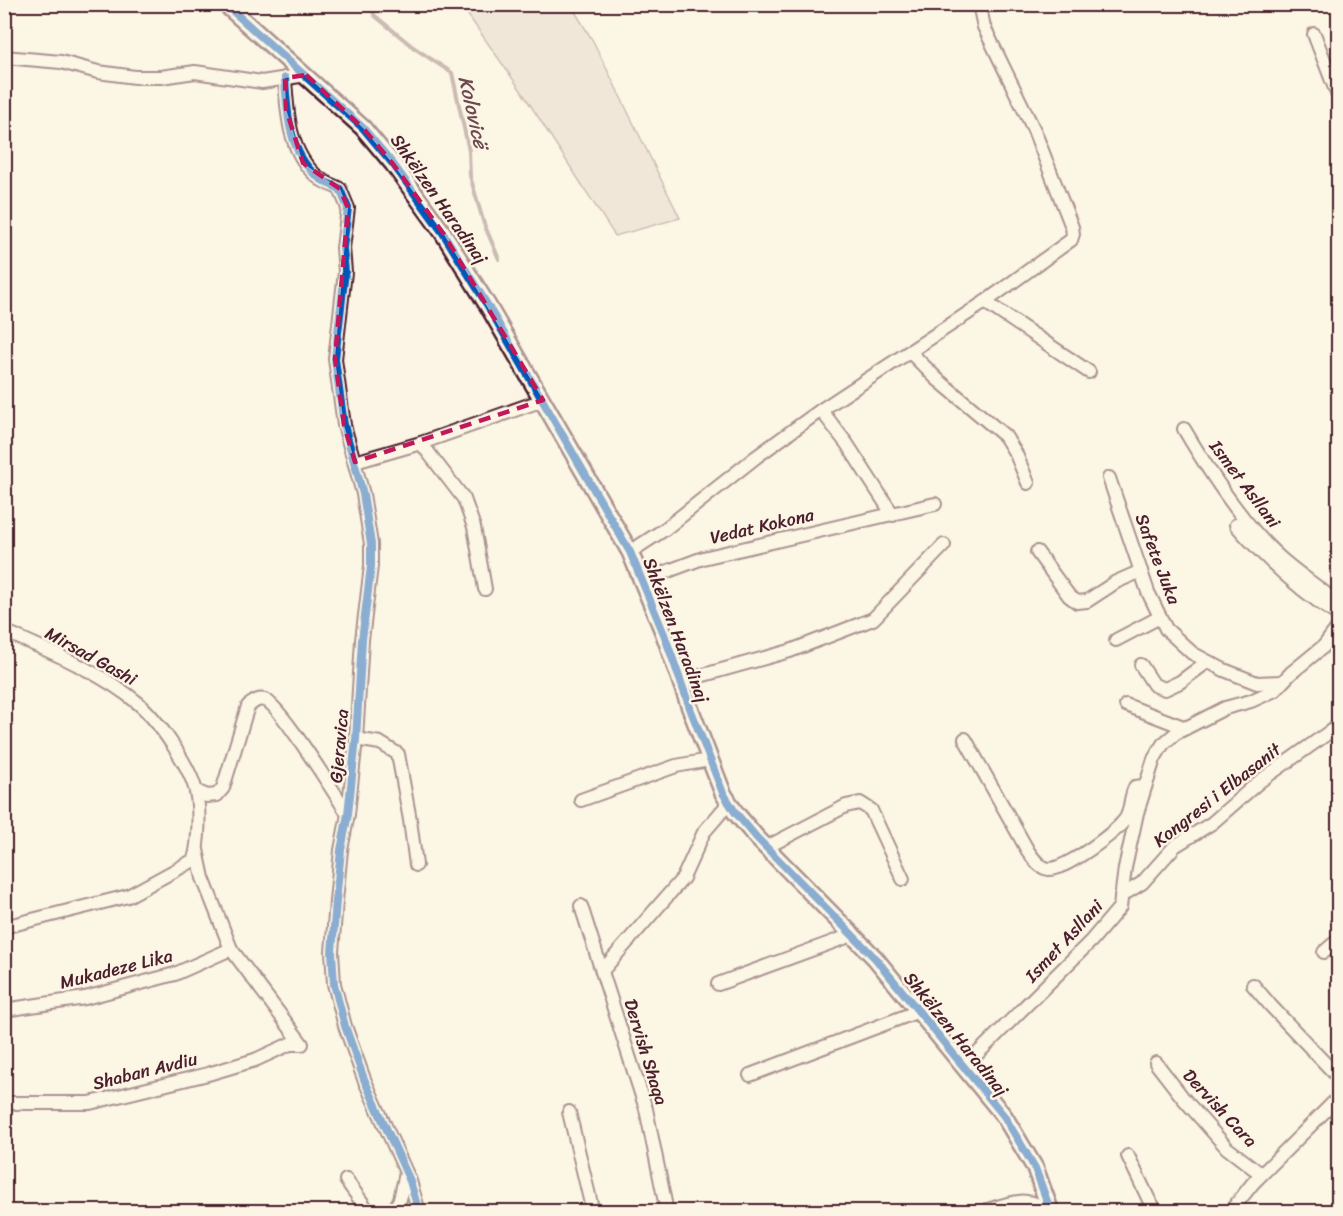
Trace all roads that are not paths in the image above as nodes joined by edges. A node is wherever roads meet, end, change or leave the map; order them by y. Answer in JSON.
{"nodes":[{"id":1,"x":225,"y":4,"type":"edge"},
{"id":2,"x":979,"y":4,"type":"edge"},
{"id":3,"x":1314,"y":34,"type":"dead end"},
{"id":4,"x":4,"y":57,"type":"edge"},
{"id":5,"x":306,"y":75,"type":"junction"},
{"id":6,"x":285,"y":78,"type":"junction"},
{"id":7,"x":1338,"y":96,"type":"edge"},
{"id":8,"x":985,"y":302,"type":"junction"},
{"id":9,"x":910,"y":352,"type":"junction"},
{"id":10,"x":1089,"y":372,"type":"dead end"},
{"id":11,"x":543,"y":400,"type":"junction"},
{"id":12,"x":821,"y":410,"type":"junction"},
{"id":13,"x":1184,"y":429,"type":"dead end"},
{"id":14,"x":421,"y":443,"type":"junction"},
{"id":15,"x":355,"y":462,"type":"junction"},
{"id":16,"x":1109,"y":478,"type":"dead end"},
{"id":17,"x":1028,"y":483,"type":"dead end"},
{"id":18,"x":935,"y":504,"type":"dead end"},
{"id":19,"x":893,"y":515,"type":"junction"},
{"id":20,"x":1236,"y":525,"type":"dead end"},
{"id":21,"x":944,"y":545,"type":"dead end"},
{"id":22,"x":630,"y":552,"type":"junction"},
{"id":23,"x":1037,"y":552,"type":"dead end"},
{"id":24,"x":1141,"y":571,"type":"junction"},
{"id":25,"x":644,"y":584,"type":"junction"},
{"id":26,"x":485,"y":590,"type":"dead end"},
{"id":27,"x":1338,"y":601,"type":"edge"},
{"id":28,"x":1338,"y":615,"type":"edge"},
{"id":29,"x":1160,"y":616,"type":"junction"},
{"id":30,"x":1338,"y":627,"type":"edge"},
{"id":31,"x":4,"y":631,"type":"edge"},
{"id":32,"x":1116,"y":640,"type":"dead end"},
{"id":33,"x":1207,"y":662,"type":"junction"},
{"id":34,"x":1141,"y":665,"type":"dead end"},
{"id":35,"x":682,"y":681,"type":"junction"},
{"id":36,"x":1282,"y":682,"type":"junction"},
{"id":37,"x":1126,"y":705,"type":"dead end"},
{"id":38,"x":1338,"y":726,"type":"edge"},
{"id":39,"x":1186,"y":728,"type":"junction"},
{"id":40,"x":356,"y":739,"type":"junction"},
{"id":41,"x":965,"y":739,"type":"dead end"},
{"id":42,"x":710,"y":759,"type":"junction"},
{"id":43,"x":1148,"y":778,"type":"junction"},
{"id":44,"x":196,"y":791,"type":"junction"},
{"id":45,"x":581,"y":800,"type":"dead end"},
{"id":46,"x":729,"y":803,"type":"junction"},
{"id":47,"x":348,"y":814,"type":"junction"},
{"id":48,"x":767,"y":848,"type":"junction"},
{"id":49,"x":197,"y":850,"type":"junction"},
{"id":50,"x":416,"y":865,"type":"dead end"},
{"id":51,"x":903,"y":879,"type":"dead end"},
{"id":52,"x":1121,"y":896,"type":"junction"},
{"id":53,"x":581,"y":906,"type":"dead end"},
{"id":54,"x":4,"y":927,"type":"edge"},
{"id":55,"x":852,"y":935,"type":"junction"},
{"id":56,"x":1338,"y":940,"type":"edge"},
{"id":57,"x":231,"y":949,"type":"junction"},
{"id":58,"x":1324,"y":952,"type":"dead end"},
{"id":59,"x":602,"y":970,"type":"junction"},
{"id":60,"x":718,"y":984,"type":"dead end"},
{"id":61,"x":1253,"y":985,"type":"dead end"},
{"id":62,"x":4,"y":1010,"type":"edge"},
{"id":63,"x":920,"y":1011,"type":"junction"},
{"id":64,"x":1156,"y":1063,"type":"dead end"},
{"id":65,"x":965,"y":1066,"type":"junction"},
{"id":66,"x":750,"y":1075,"type":"dead end"},
{"id":67,"x":1338,"y":1077,"type":"edge"},
{"id":68,"x":1338,"y":1098,"type":"edge"},
{"id":69,"x":4,"y":1103,"type":"edge"},
{"id":70,"x":569,"y":1112,"type":"dead end"},
{"id":71,"x":1128,"y":1156,"type":"dead end"},
{"id":72,"x":404,"y":1168,"type":"junction"},
{"id":73,"x":1261,"y":1174,"type":"junction"},
{"id":74,"x":346,"y":1180,"type":"dead end"},
{"id":75,"x":592,"y":1211,"type":"edge"},
{"id":76,"x":1051,"y":1211,"type":"edge"},
{"id":77,"x":369,"y":1212,"type":"edge"},
{"id":78,"x":393,"y":1212,"type":"edge"},
{"id":79,"x":419,"y":1212,"type":"edge"},
{"id":80,"x":578,"y":1212,"type":"edge"},
{"id":81,"x":667,"y":1212,"type":"edge"},
{"id":82,"x":982,"y":1212,"type":"edge"},
{"id":83,"x":1157,"y":1212,"type":"edge"},
{"id":84,"x":1230,"y":1212,"type":"edge"}],
"edges":[{"from":1,"to":5,"type":"street","name":"Shkëlzen Haradinaj"},
{"from":2,"to":8,"type":"street"},
{"from":3,"to":7,"type":"street"},
{"from":4,"to":6,"type":"street"},
{"from":5,"to":6,"type":"street"},
{"from":5,"to":11,"type":"street","name":"Shkëlzen Haradinaj"},
{"from":6,"to":15,"type":"street","name":"Gjeravica"},
{"from":8,"to":9,"type":"street"},
{"from":8,"to":10,"type":"street"},
{"from":9,"to":12,"type":"street"},
{"from":9,"to":17,"type":"street"},
{"from":11,"to":14,"type":"street"},
{"from":11,"to":22,"type":"street","name":"Shkëlzen Haradinaj"},
{"from":12,"to":19,"type":"street"},
{"from":12,"to":22,"type":"street"},
{"from":13,"to":27,"type":"street","name":"Ismet Asllani"},
{"from":14,"to":15,"type":"street"},
{"from":14,"to":26,"type":"street"},
{"from":15,"to":40,"type":"street","name":"Gjeravica"},
{"from":16,"to":24,"type":"street","name":"Safete Juka"},
{"from":18,"to":19,"type":"street","name":"Vedat Kokona"},
{"from":19,"to":25,"type":"street","name":"Vedat Kokona"},
{"from":20,"to":28,"type":"street","name":"Ismet Asllani"},
{"from":21,"to":35,"type":"street","name":"Shkëlzen Haradinaj"},
{"from":22,"to":25,"type":"street","name":"Shkëlzen Haradinaj"},
{"from":23,"to":24,"type":"street"},
{"from":24,"to":29,"type":"street","name":"Safete Juka"},
{"from":25,"to":35,"type":"street","name":"Shkëlzen Haradinaj"},
{"from":29,"to":32,"type":"street"},
{"from":29,"to":33,"type":"street","name":"Safete Juka"},
{"from":30,"to":36,"type":"street","name":"Ismet Asllani"},
{"from":31,"to":44,"type":"street","name":"Mirsad Gashi"},
{"from":33,"to":34,"type":"street"},
{"from":33,"to":36,"type":"street","name":"Safete Juka"},
{"from":35,"to":42,"type":"street","name":"Shkëlzen Haradinaj"},
{"from":36,"to":39,"type":"street","name":"Ismet Asllani"},
{"from":37,"to":39,"type":"street"},
{"from":38,"to":52,"type":"street","name":"Kongresi i Elbasanit"},
{"from":39,"to":43,"type":"street","name":"Ismet Asllani"},
{"from":40,"to":47,"type":"street","name":"Gjeravica"},
{"from":40,"to":50,"type":"street"},
{"from":41,"to":43,"type":"street","name":"Ismet Asllani"},
{"from":42,"to":45,"type":"street"},
{"from":42,"to":46,"type":"street","name":"Shkëlzen Haradinaj"},
{"from":43,"to":52,"type":"street","name":"Ismet Asllani"},
{"from":44,"to":47,"type":"street"},
{"from":44,"to":49,"type":"street"},
{"from":46,"to":48,"type":"street","name":"Shkëlzen Haradinaj"},
{"from":46,"to":59,"type":"street"},
{"from":47,"to":72,"type":"street","name":"Gjeravica"},
{"from":48,"to":51,"type":"street"},
{"from":48,"to":55,"type":"street","name":"Shkëlzen Haradinaj"},
{"from":49,"to":54,"type":"street"},
{"from":49,"to":57,"type":"street"},
{"from":52,"to":65,"type":"street","name":"Ismet Asllani"},
{"from":53,"to":59,"type":"street","name":"Dervish Shaqa"},
{"from":55,"to":60,"type":"street"},
{"from":55,"to":63,"type":"street","name":"Shkëlzen Haradinaj"},
{"from":56,"to":58,"type":"street"},
{"from":57,"to":62,"type":"street","name":"Mukadeze Lika"},
{"from":57,"to":69,"type":"street","name":"Shaban Avdiu"},
{"from":59,"to":81,"type":"street","name":"Dervish Shaqa"},
{"from":61,"to":67,"type":"street"},
{"from":63,"to":65,"type":"street","name":"Shkëlzen Haradinaj"},
{"from":63,"to":66,"type":"street"},
{"from":64,"to":73,"type":"street","name":"Dervish Cara"},
{"from":65,"to":76,"type":"street","name":"Shkëlzen Haradinaj"},
{"from":68,"to":73,"type":"street","name":"Dervish Cara"},
{"from":70,"to":75,"type":"street"},
{"from":71,"to":83,"type":"street"},
{"from":72,"to":78,"type":"street"},
{"from":72,"to":79,"type":"street","name":"Gjeravica"},
{"from":73,"to":84,"type":"street","name":"Dervish Cara"},
{"from":74,"to":77,"type":"street"},
{"from":75,"to":80,"type":"street"},
{"from":76,"to":82,"type":"street"}]}
